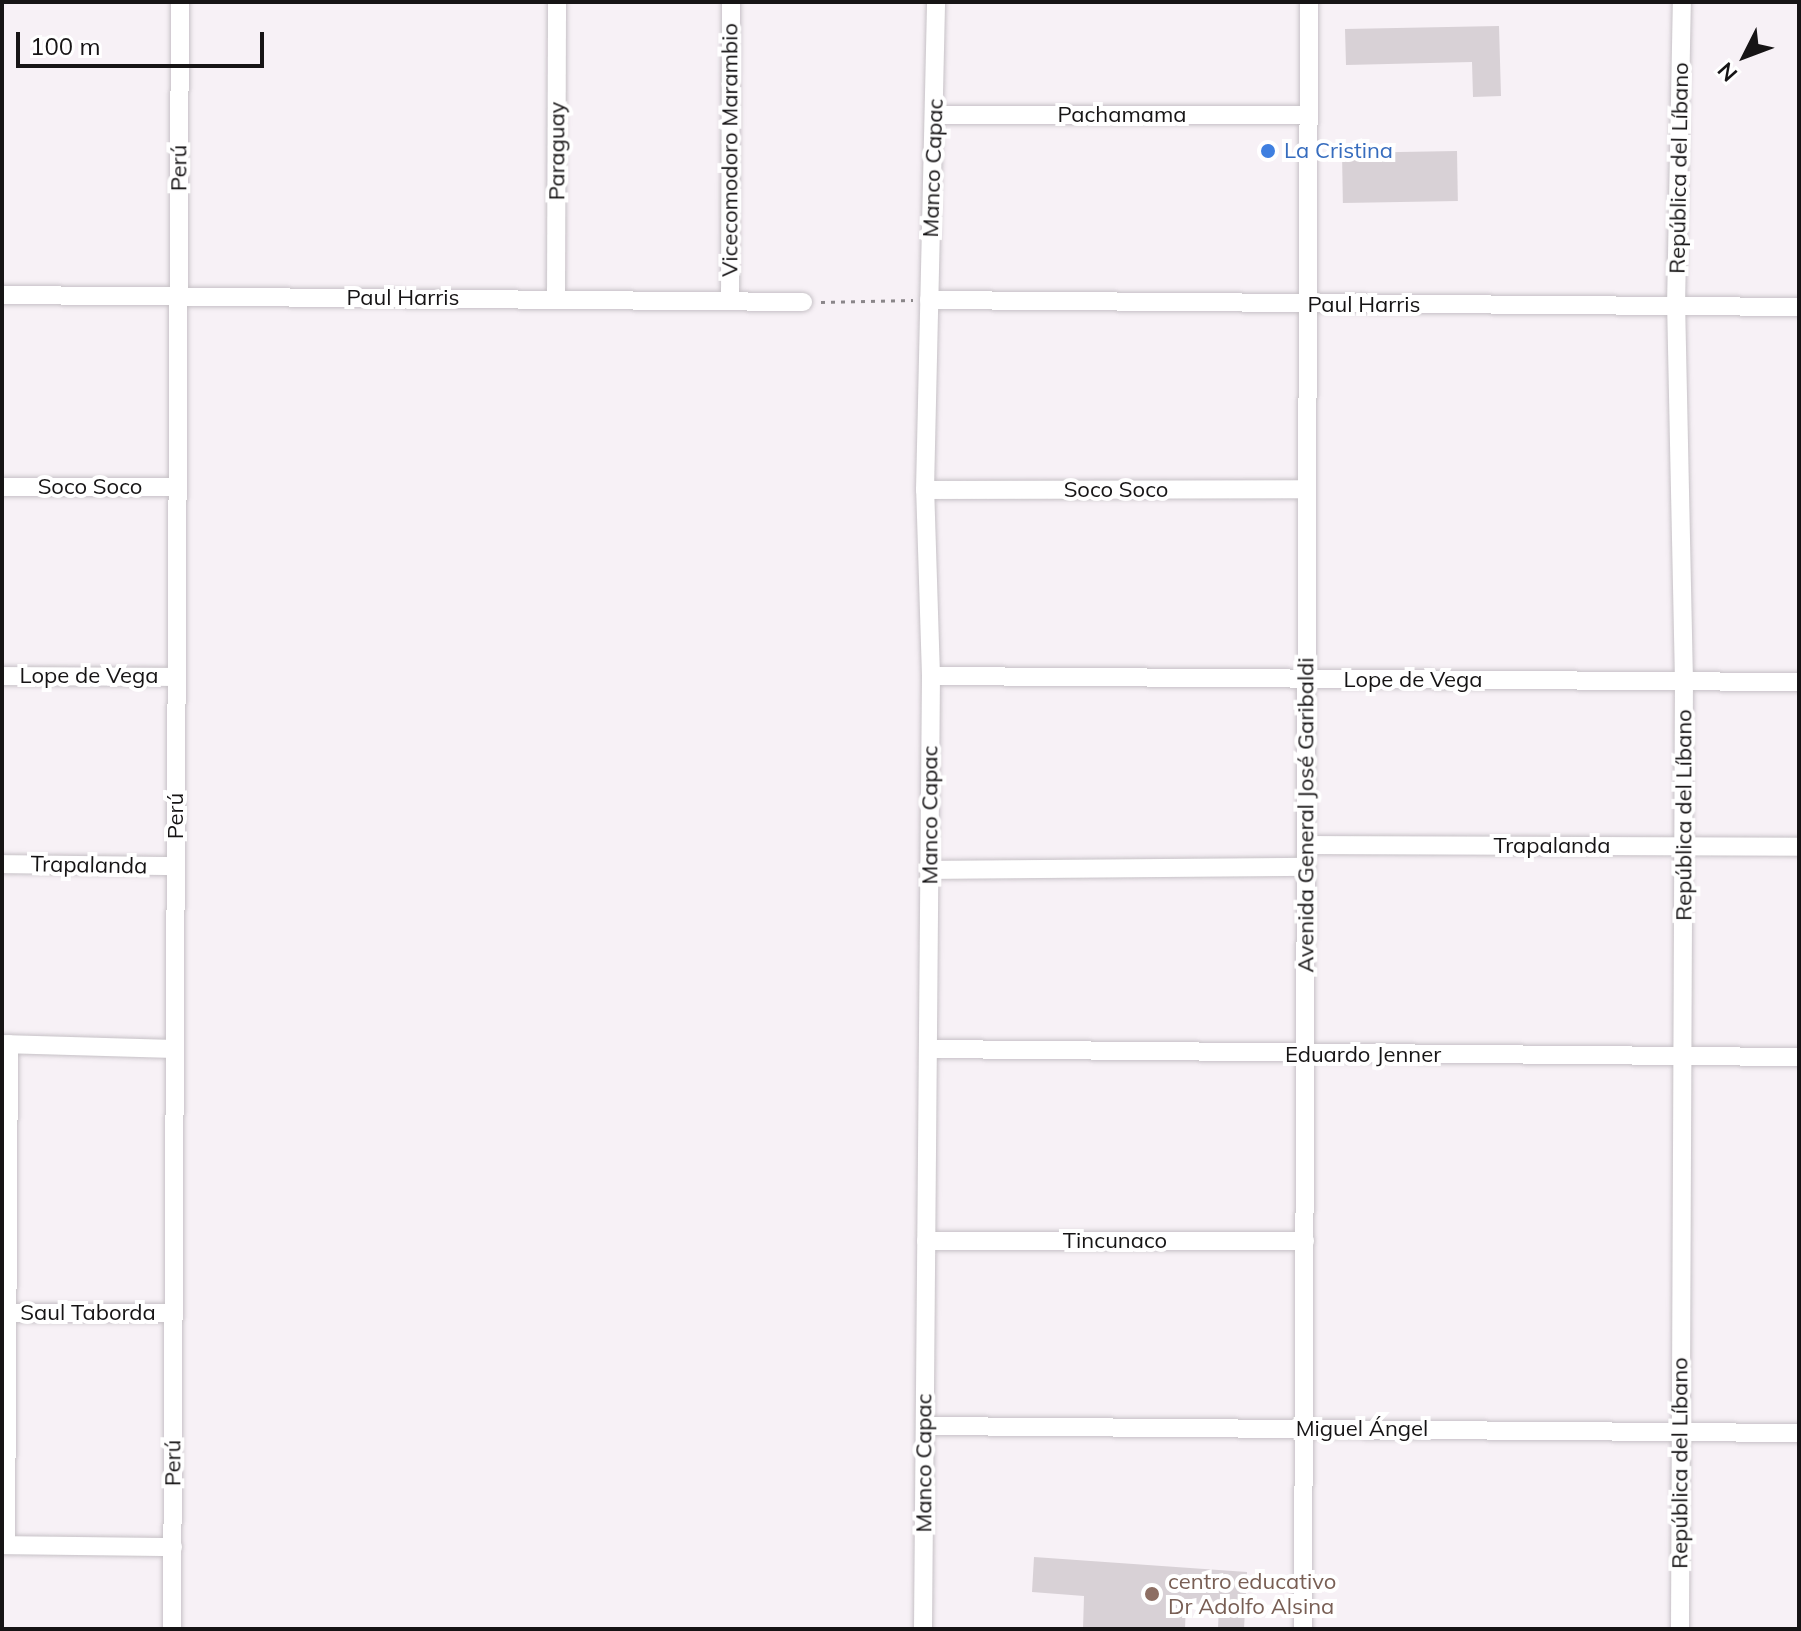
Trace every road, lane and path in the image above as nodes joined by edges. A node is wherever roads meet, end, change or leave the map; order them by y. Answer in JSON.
{"nodes":[{"id":1,"x":180,"y":2,"type":"edge"},
{"id":2,"x":557,"y":2,"type":"edge"},
{"id":3,"x":731,"y":2,"type":"edge"},
{"id":4,"x":936,"y":2,"type":"edge"},
{"id":5,"x":1309,"y":2,"type":"edge"},
{"id":6,"x":1682,"y":2,"type":"edge"},
{"id":7,"x":935,"y":115,"type":"junction"},
{"id":8,"x":1308,"y":115,"type":"junction"},
{"id":9,"x":2,"y":295,"type":"edge"},
{"id":10,"x":178,"y":297,"type":"junction"},
{"id":11,"x":556,"y":299,"type":"junction"},
{"id":12,"x":730,"y":299,"type":"junction"},
{"id":13,"x":929,"y":300,"type":"junction"},
{"id":14,"x":803,"y":302,"type":"joint"},
{"id":15,"x":1308,"y":305,"type":"junction"},
{"id":16,"x":1676,"y":307,"type":"junction"},
{"id":17,"x":1799,"y":307,"type":"edge"},
{"id":18,"x":2,"y":487,"type":"edge"},
{"id":19,"x":177,"y":487,"type":"junction"},
{"id":20,"x":1307,"y":489,"type":"junction"},
{"id":21,"x":925,"y":490,"type":"junction"},
{"id":22,"x":2,"y":676,"type":"edge"},
{"id":23,"x":931,"y":676,"type":"junction"},
{"id":24,"x":177,"y":677,"type":"junction"},
{"id":25,"x":1306,"y":679,"type":"junction"},
{"id":26,"x":1684,"y":682,"type":"junction"},
{"id":27,"x":1799,"y":682,"type":"edge"},
{"id":28,"x":1306,"y":845,"type":"junction"},
{"id":29,"x":1684,"y":847,"type":"junction"},
{"id":30,"x":1799,"y":847,"type":"edge"},
{"id":31,"x":2,"y":864,"type":"edge"},
{"id":32,"x":176,"y":866,"type":"junction"},
{"id":33,"x":1306,"y":867,"type":"junction"},
{"id":34,"x":929,"y":870,"type":"junction"},
{"id":35,"x":6,"y":1044,"type":"edge"},
{"id":36,"x":174,"y":1049,"type":"junction"},
{"id":37,"x":928,"y":1049,"type":"junction"},
{"id":38,"x":1305,"y":1055,"type":"junction"},
{"id":39,"x":1683,"y":1056,"type":"junction"},
{"id":40,"x":1799,"y":1057,"type":"edge"},
{"id":41,"x":926,"y":1241,"type":"junction"},
{"id":42,"x":1305,"y":1241,"type":"junction"},
{"id":43,"x":5,"y":1313,"type":"edge"},
{"id":44,"x":174,"y":1313,"type":"junction"},
{"id":45,"x":925,"y":1426,"type":"junction"},
{"id":46,"x":1304,"y":1429,"type":"junction"},
{"id":47,"x":1680,"y":1432,"type":"junction"},
{"id":48,"x":1799,"y":1433,"type":"edge"},
{"id":49,"x":4,"y":1545,"type":"edge"},
{"id":50,"x":173,"y":1547,"type":"junction"},
{"id":51,"x":172,"y":1629,"type":"edge"},
{"id":52,"x":923,"y":1629,"type":"edge"},
{"id":53,"x":1303,"y":1629,"type":"edge"},
{"id":54,"x":1680,"y":1629,"type":"edge"}],
"edges":[{"from":1,"to":10,"type":"street","name":"Perú"},
{"from":2,"to":11,"type":"street","name":"Paraguay"},
{"from":3,"to":12,"type":"street","name":"Vicecomodoro Marambio"},
{"from":4,"to":7,"type":"street","name":"Manco Capac"},
{"from":5,"to":8,"type":"street","name":"Avenida General José Garibaldi"},
{"from":6,"to":16,"type":"street","name":"República del Líbano"},
{"from":7,"to":8,"type":"street","name":"Pachamama"},
{"from":7,"to":13,"type":"street","name":"Manco Capac"},
{"from":8,"to":15,"type":"street","name":"Avenida General José Garibaldi"},
{"from":9,"to":10,"type":"street","name":"Paul Harris"},
{"from":10,"to":11,"type":"street","name":"Paul Harris"},
{"from":10,"to":19,"type":"street","name":"Perú"},
{"from":11,"to":12,"type":"street","name":"Paul Harris"},
{"from":12,"to":14,"type":"street","name":"Paul Harris"},
{"from":13,"to":14,"type":"path"},
{"from":13,"to":15,"type":"street","name":"Paul Harris"},
{"from":13,"to":21,"type":"street","name":"Manco Capac"},
{"from":15,"to":16,"type":"street","name":"Paul Harris"},
{"from":15,"to":20,"type":"street","name":"Avenida General José Garibaldi"},
{"from":16,"to":17,"type":"street","name":"Paul Harris"},
{"from":16,"to":26,"type":"street","name":"República del Líbano"},
{"from":18,"to":19,"type":"street","name":"Soco Soco"},
{"from":19,"to":24,"type":"street","name":"Perú"},
{"from":20,"to":21,"type":"street","name":"Soco Soco"},
{"from":20,"to":25,"type":"street","name":"Avenida General José Garibaldi"},
{"from":21,"to":23,"type":"street","name":"Manco Capac"},
{"from":22,"to":24,"type":"street","name":"Lope de Vega"},
{"from":23,"to":25,"type":"street","name":"Lope de Vega"},
{"from":23,"to":34,"type":"street","name":"Manco Capac"},
{"from":24,"to":32,"type":"street","name":"Perú"},
{"from":25,"to":26,"type":"street","name":"Lope de Vega"},
{"from":25,"to":28,"type":"street","name":"Avenida General José Garibaldi"},
{"from":26,"to":27,"type":"street","name":"Lope de Vega"},
{"from":26,"to":29,"type":"street","name":"República del Líbano"},
{"from":28,"to":29,"type":"street","name":"Trapalanda"},
{"from":28,"to":33,"type":"street","name":"Avenida General José Garibaldi"},
{"from":29,"to":30,"type":"street","name":"Trapalanda"},
{"from":29,"to":39,"type":"street","name":"República del Líbano"},
{"from":31,"to":32,"type":"street","name":"Trapalanda"},
{"from":32,"to":36,"type":"street","name":"Perú"},
{"from":33,"to":34,"type":"street"},
{"from":33,"to":38,"type":"street","name":"Avenida General José Garibaldi"},
{"from":34,"to":37,"type":"street","name":"Manco Capac"},
{"from":35,"to":36,"type":"street"},
{"from":35,"to":43,"type":"street"},
{"from":36,"to":44,"type":"street","name":"Perú"},
{"from":37,"to":38,"type":"street","name":"Eduardo Jenner"},
{"from":37,"to":41,"type":"street","name":"Manco Capac"},
{"from":38,"to":39,"type":"street","name":"Eduardo Jenner"},
{"from":38,"to":42,"type":"street","name":"Avenida General José Garibaldi"},
{"from":39,"to":40,"type":"street","name":"Eduardo Jenner"},
{"from":39,"to":47,"type":"street","name":"República del Líbano"},
{"from":41,"to":42,"type":"street","name":"Tincunaco"},
{"from":41,"to":45,"type":"street","name":"Manco Capac"},
{"from":42,"to":46,"type":"street","name":"Avenida General José Garibaldi"},
{"from":43,"to":44,"type":"street","name":"Saul Taborda"},
{"from":43,"to":49,"type":"street"},
{"from":44,"to":50,"type":"street","name":"Perú"},
{"from":45,"to":46,"type":"street","name":"Miguel Ángel"},
{"from":45,"to":52,"type":"street","name":"Manco Capac"},
{"from":46,"to":47,"type":"street","name":"Miguel Ángel"},
{"from":46,"to":53,"type":"street","name":"Avenida General José Garibaldi"},
{"from":47,"to":48,"type":"street","name":"Miguel Ángel"},
{"from":47,"to":54,"type":"street","name":"República del Líbano"},
{"from":49,"to":50,"type":"street"},
{"from":50,"to":51,"type":"street","name":"Perú"}]}
